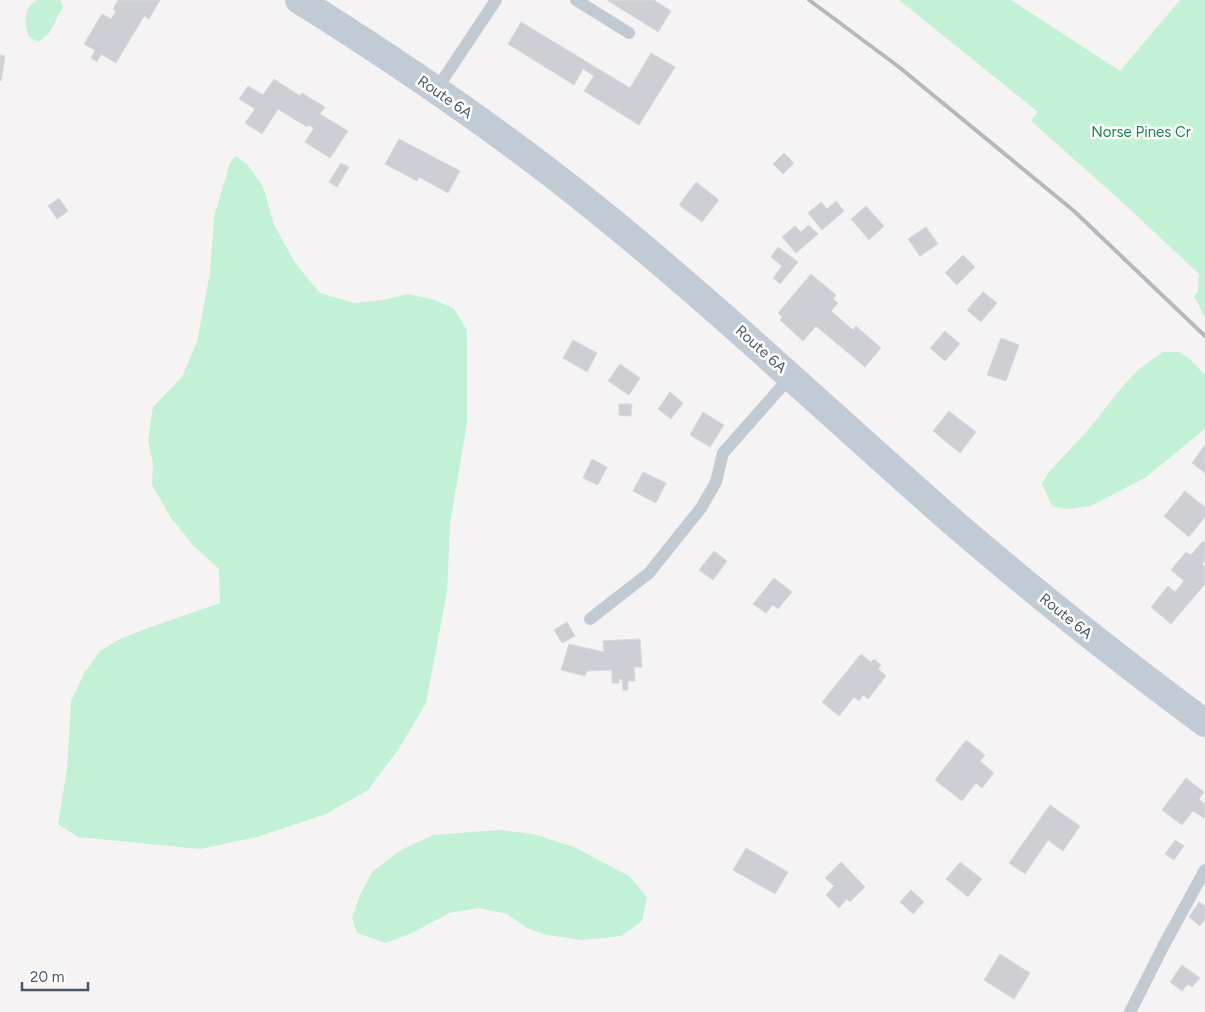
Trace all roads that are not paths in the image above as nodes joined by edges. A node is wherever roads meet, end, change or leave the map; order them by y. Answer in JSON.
{"nodes":[{"id":1,"x":300,"y":0,"type":"edge"},
{"id":2,"x":496,"y":0,"type":"edge"},
{"id":3,"x":576,"y":0,"type":"edge"},
{"id":4,"x":629,"y":33,"type":"dead end"},
{"id":5,"x":436,"y":90,"type":"junction"},
{"id":6,"x":791,"y":376,"type":"junction"},
{"id":7,"x":590,"y":619,"type":"dead end"},
{"id":8,"x":1205,"y":723,"type":"edge"},
{"id":9,"x":1205,"y":870,"type":"edge"},
{"id":10,"x":1130,"y":1012,"type":"edge"}],
"edges":[{"from":1,"to":5,"type":"main road","name":"Route 6A"},
{"from":2,"to":5,"type":"lane"},
{"from":3,"to":4,"type":"lane"},
{"from":5,"to":6,"type":"main road","name":"Route 6A"},
{"from":6,"to":7,"type":"lane"},
{"from":6,"to":8,"type":"main road","name":"Route 6A"},
{"from":9,"to":10,"type":"lane"}]}
